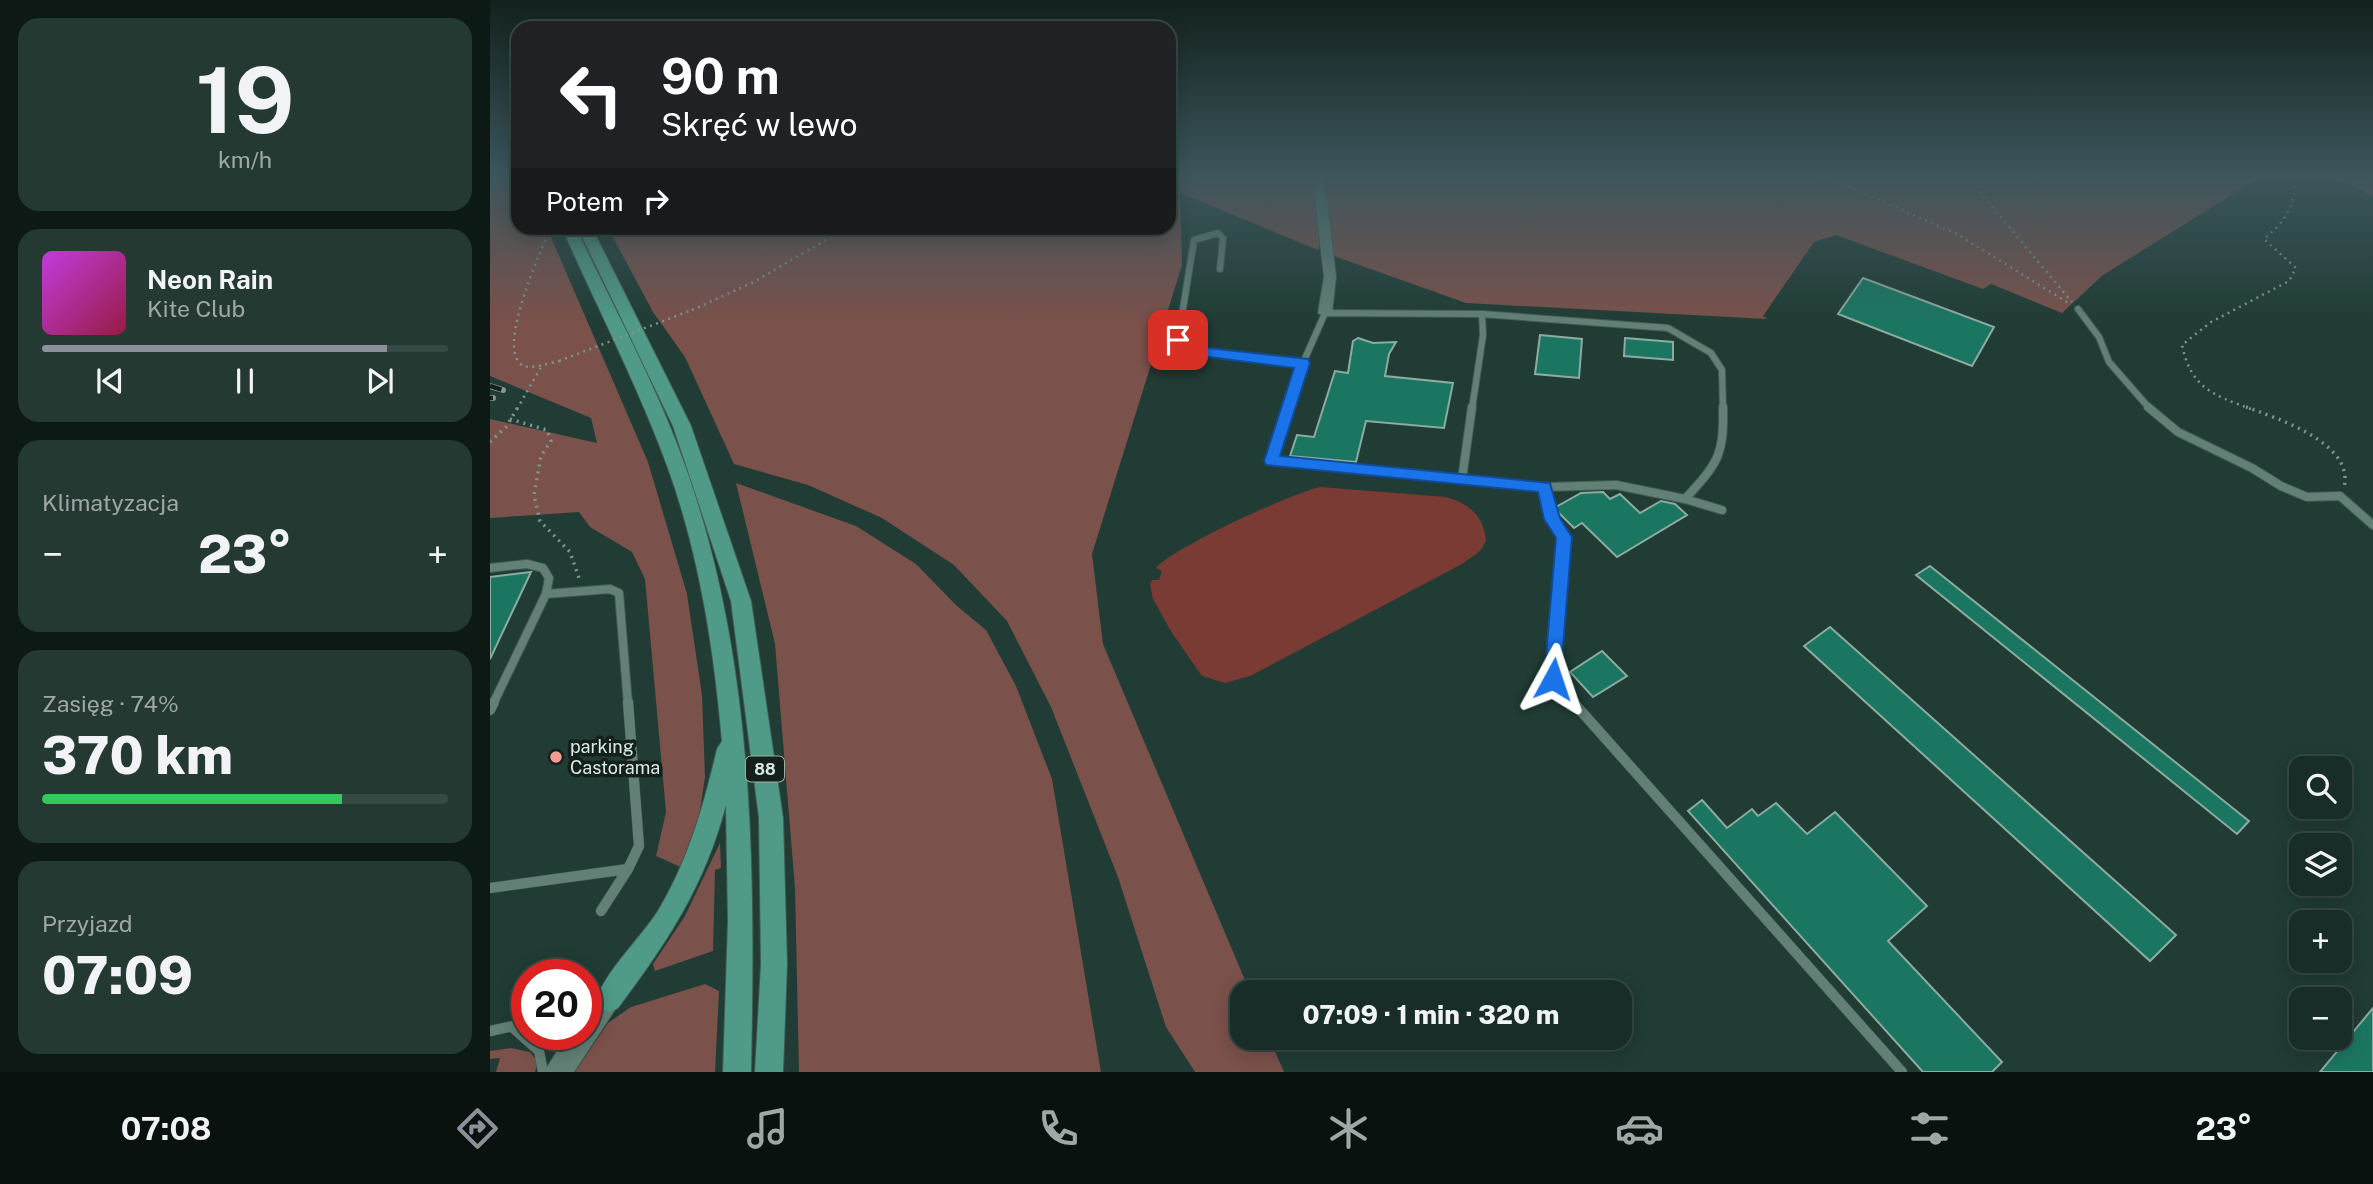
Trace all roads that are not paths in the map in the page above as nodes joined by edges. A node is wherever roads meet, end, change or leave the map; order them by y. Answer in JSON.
{"nodes":[{"id":1,"x":1324,"y":223,"type":"edge"},
{"id":2,"x":572,"y":235,"type":"edge"},
{"id":3,"x":589,"y":235,"type":"edge"},
{"id":4,"x":1220,"y":269,"type":"dead end"},
{"id":5,"x":2078,"y":309,"type":"road end"},
{"id":6,"x":1325,"y":313,"type":"junction"},
{"id":7,"x":1482,"y":314,"type":"junction"},
{"id":8,"x":1303,"y":363,"type":"junction"},
{"id":9,"x":1462,"y":479,"type":"junction"},
{"id":10,"x":1545,"y":487,"type":"junction"},
{"id":11,"x":1685,"y":499,"type":"junction"},
{"id":12,"x":1722,"y":510,"type":"dead end"},
{"id":13,"x":2373,"y":525,"type":"edge"},
{"id":14,"x":490,"y":568,"type":"edge"},
{"id":15,"x":546,"y":594,"type":"junction"},
{"id":16,"x":490,"y":710,"type":"edge"},
{"id":17,"x":732,"y":731,"type":"junction"},
{"id":18,"x":628,"y":869,"type":"junction"},
{"id":19,"x":490,"y":888,"type":"edge"},
{"id":20,"x":601,"y":911,"type":"dead end"},
{"id":21,"x":602,"y":998,"type":"edge"},
{"id":22,"x":511,"y":1027,"type":"edge"},
{"id":23,"x":490,"y":1031,"type":"edge"},
{"id":24,"x":539,"y":1050,"type":"edge"},
{"id":25,"x":573,"y":1050,"type":"edge"},
{"id":26,"x":543,"y":1072,"type":"edge"},
{"id":27,"x":558,"y":1072,"type":"edge"},
{"id":28,"x":737,"y":1072,"type":"edge"},
{"id":29,"x":769,"y":1072,"type":"edge"},
{"id":30,"x":1902,"y":1072,"type":"edge"}],
"edges":[{"from":1,"to":6,"type":"street"},
{"from":2,"to":17,"type":"main road","number":"88"},
{"from":3,"to":29,"type":"main road","number":"88"},
{"from":4,"to":8,"type":"lane"},
{"from":5,"to":13,"type":"lane"},
{"from":6,"to":7,"type":"lane"},
{"from":6,"to":8,"type":"lane"},
{"from":7,"to":9,"type":"lane"},
{"from":7,"to":11,"type":"lane"},
{"from":8,"to":9,"type":"lane"},
{"from":9,"to":10,"type":"lane"},
{"from":10,"to":11,"type":"lane"},
{"from":10,"to":30,"type":"lane"},
{"from":11,"to":12,"type":"lane"},
{"from":14,"to":15,"type":"lane"},
{"from":15,"to":16,"type":"lane"},
{"from":15,"to":18,"type":"lane"},
{"from":17,"to":21,"type":"main road"},
{"from":17,"to":28,"type":"main road","number":"88"},
{"from":18,"to":19,"type":"lane"},
{"from":18,"to":20,"type":"lane"},
{"from":22,"to":23,"type":"lane"},
{"from":24,"to":26,"type":"lane"},
{"from":25,"to":27,"type":"street"}]}
